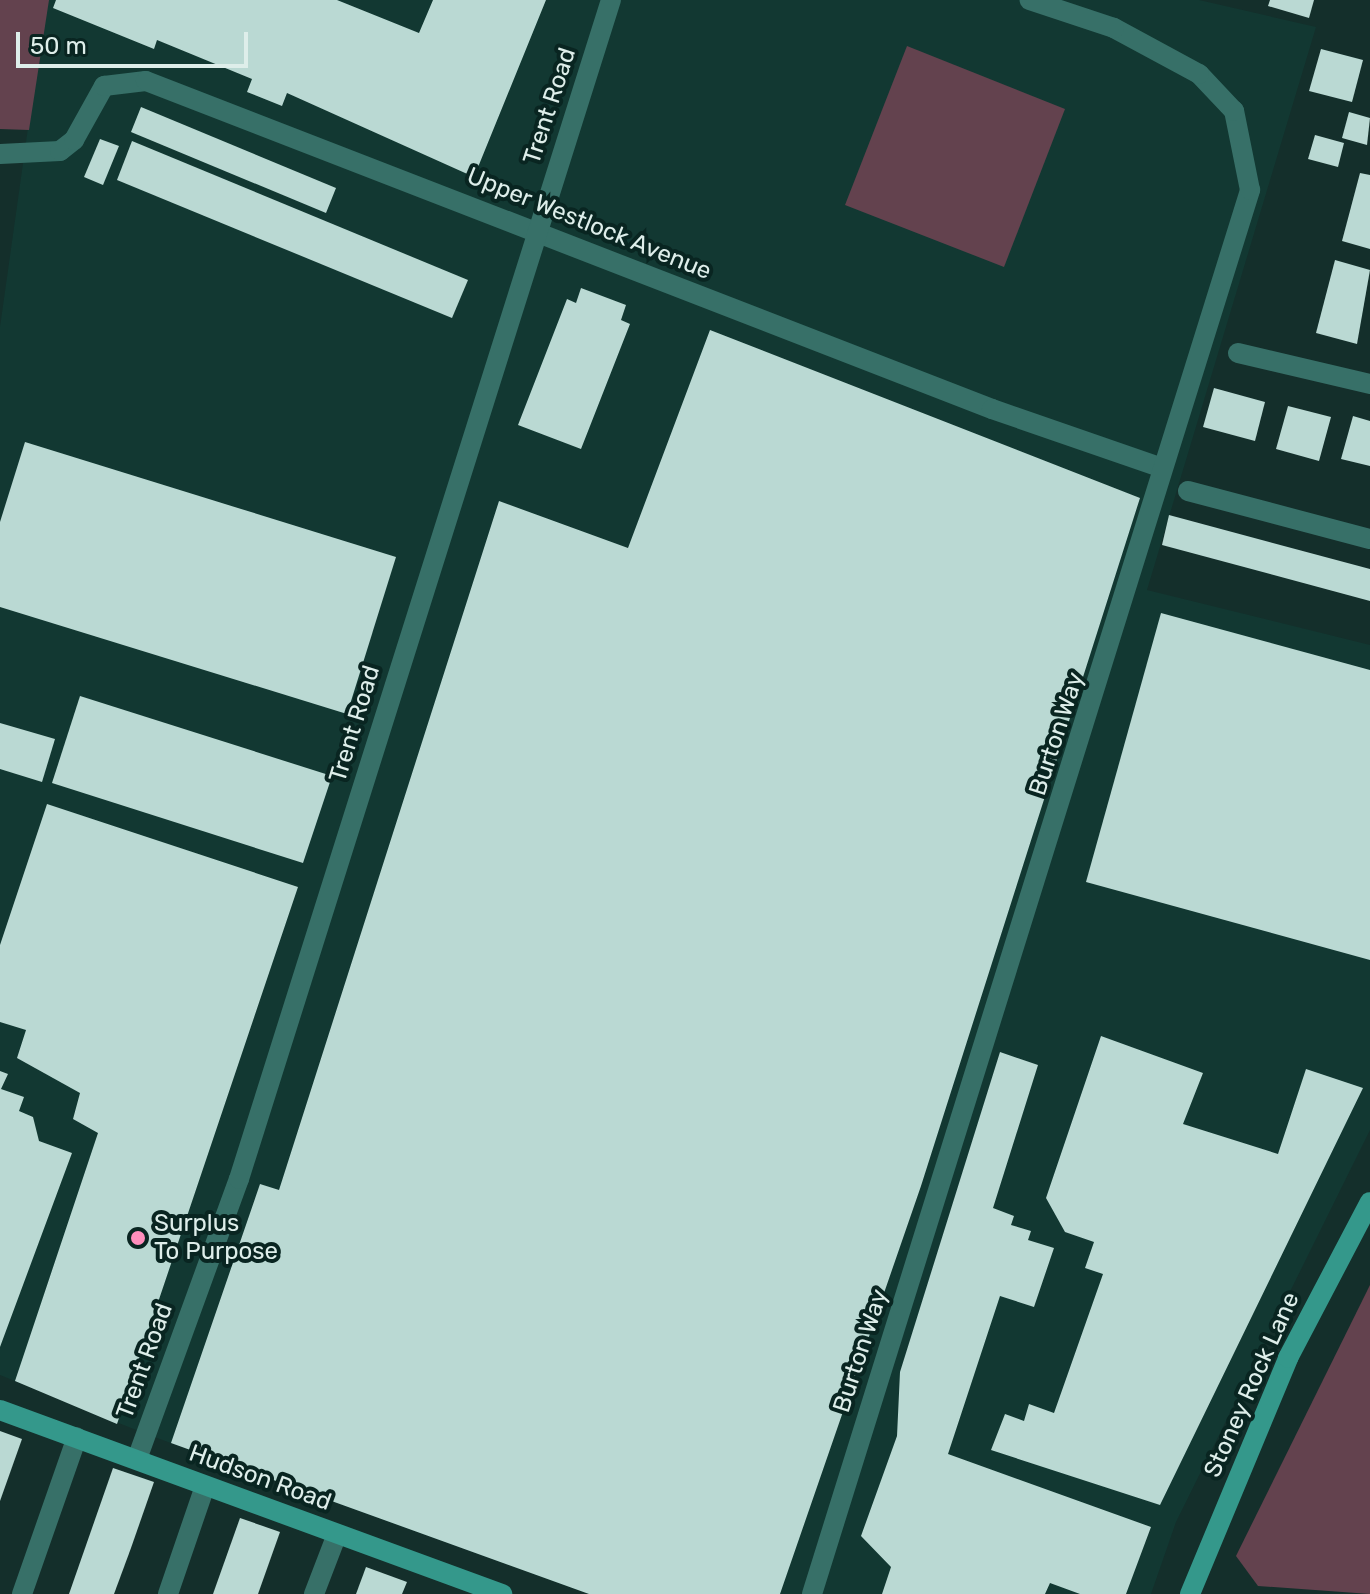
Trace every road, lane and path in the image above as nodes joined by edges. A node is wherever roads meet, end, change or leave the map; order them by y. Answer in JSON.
{"nodes":[{"id":1,"x":611,"y":0,"type":"edge"},
{"id":2,"x":1030,"y":0,"type":"edge"},
{"id":3,"x":0,"y":154,"type":"edge"},
{"id":4,"x":537,"y":230,"type":"junction"},
{"id":5,"x":1238,"y":353,"type":"dead end"},
{"id":6,"x":1370,"y":384,"type":"edge"},
{"id":7,"x":1162,"y":468,"type":"junction"},
{"id":8,"x":1188,"y":491,"type":"dead end"},
{"id":9,"x":1370,"y":539,"type":"edge"},
{"id":10,"x":1370,"y":1202,"type":"edge"},
{"id":11,"x":0,"y":1410,"type":"edge"},
{"id":12,"x":77,"y":1437,"type":"junction"},
{"id":13,"x":137,"y":1459,"type":"junction"},
{"id":14,"x":205,"y":1486,"type":"junction"},
{"id":15,"x":337,"y":1534,"type":"junction"},
{"id":16,"x":460,"y":1587,"type":"edge"},
{"id":17,"x":22,"y":1594,"type":"edge"},
{"id":18,"x":168,"y":1594,"type":"edge"},
{"id":19,"x":314,"y":1594,"type":"edge"},
{"id":20,"x":502,"y":1594,"type":"edge"},
{"id":21,"x":812,"y":1594,"type":"edge"},
{"id":22,"x":1190,"y":1594,"type":"edge"}],
"edges":[{"from":1,"to":4,"type":"street","name":"Trent Road"},
{"from":2,"to":7,"type":"street","name":"Burton Way"},
{"from":3,"to":4,"type":"street","name":"Upper Westlock Avenue"},
{"from":4,"to":7,"type":"street","name":"Upper Westlock Avenue"},
{"from":4,"to":13,"type":"street","name":"Trent Road"},
{"from":5,"to":6,"type":"street"},
{"from":7,"to":21,"type":"street","name":"Burton Way"},
{"from":8,"to":9,"type":"street"},
{"from":10,"to":22,"type":"street","name":"Stoney Rock Lane"},
{"from":11,"to":12,"type":"street","name":"Hudson Road"},
{"from":12,"to":13,"type":"street","name":"Hudson Road"},
{"from":12,"to":17,"type":"street"},
{"from":13,"to":14,"type":"street","name":"Hudson Road"},
{"from":14,"to":15,"type":"street","name":"Hudson Road"},
{"from":14,"to":18,"type":"street"},
{"from":15,"to":16,"type":"street","name":"Hudson Road"},
{"from":15,"to":19,"type":"street"},
{"from":16,"to":20,"type":"street","name":"Hudson Road"}]}
